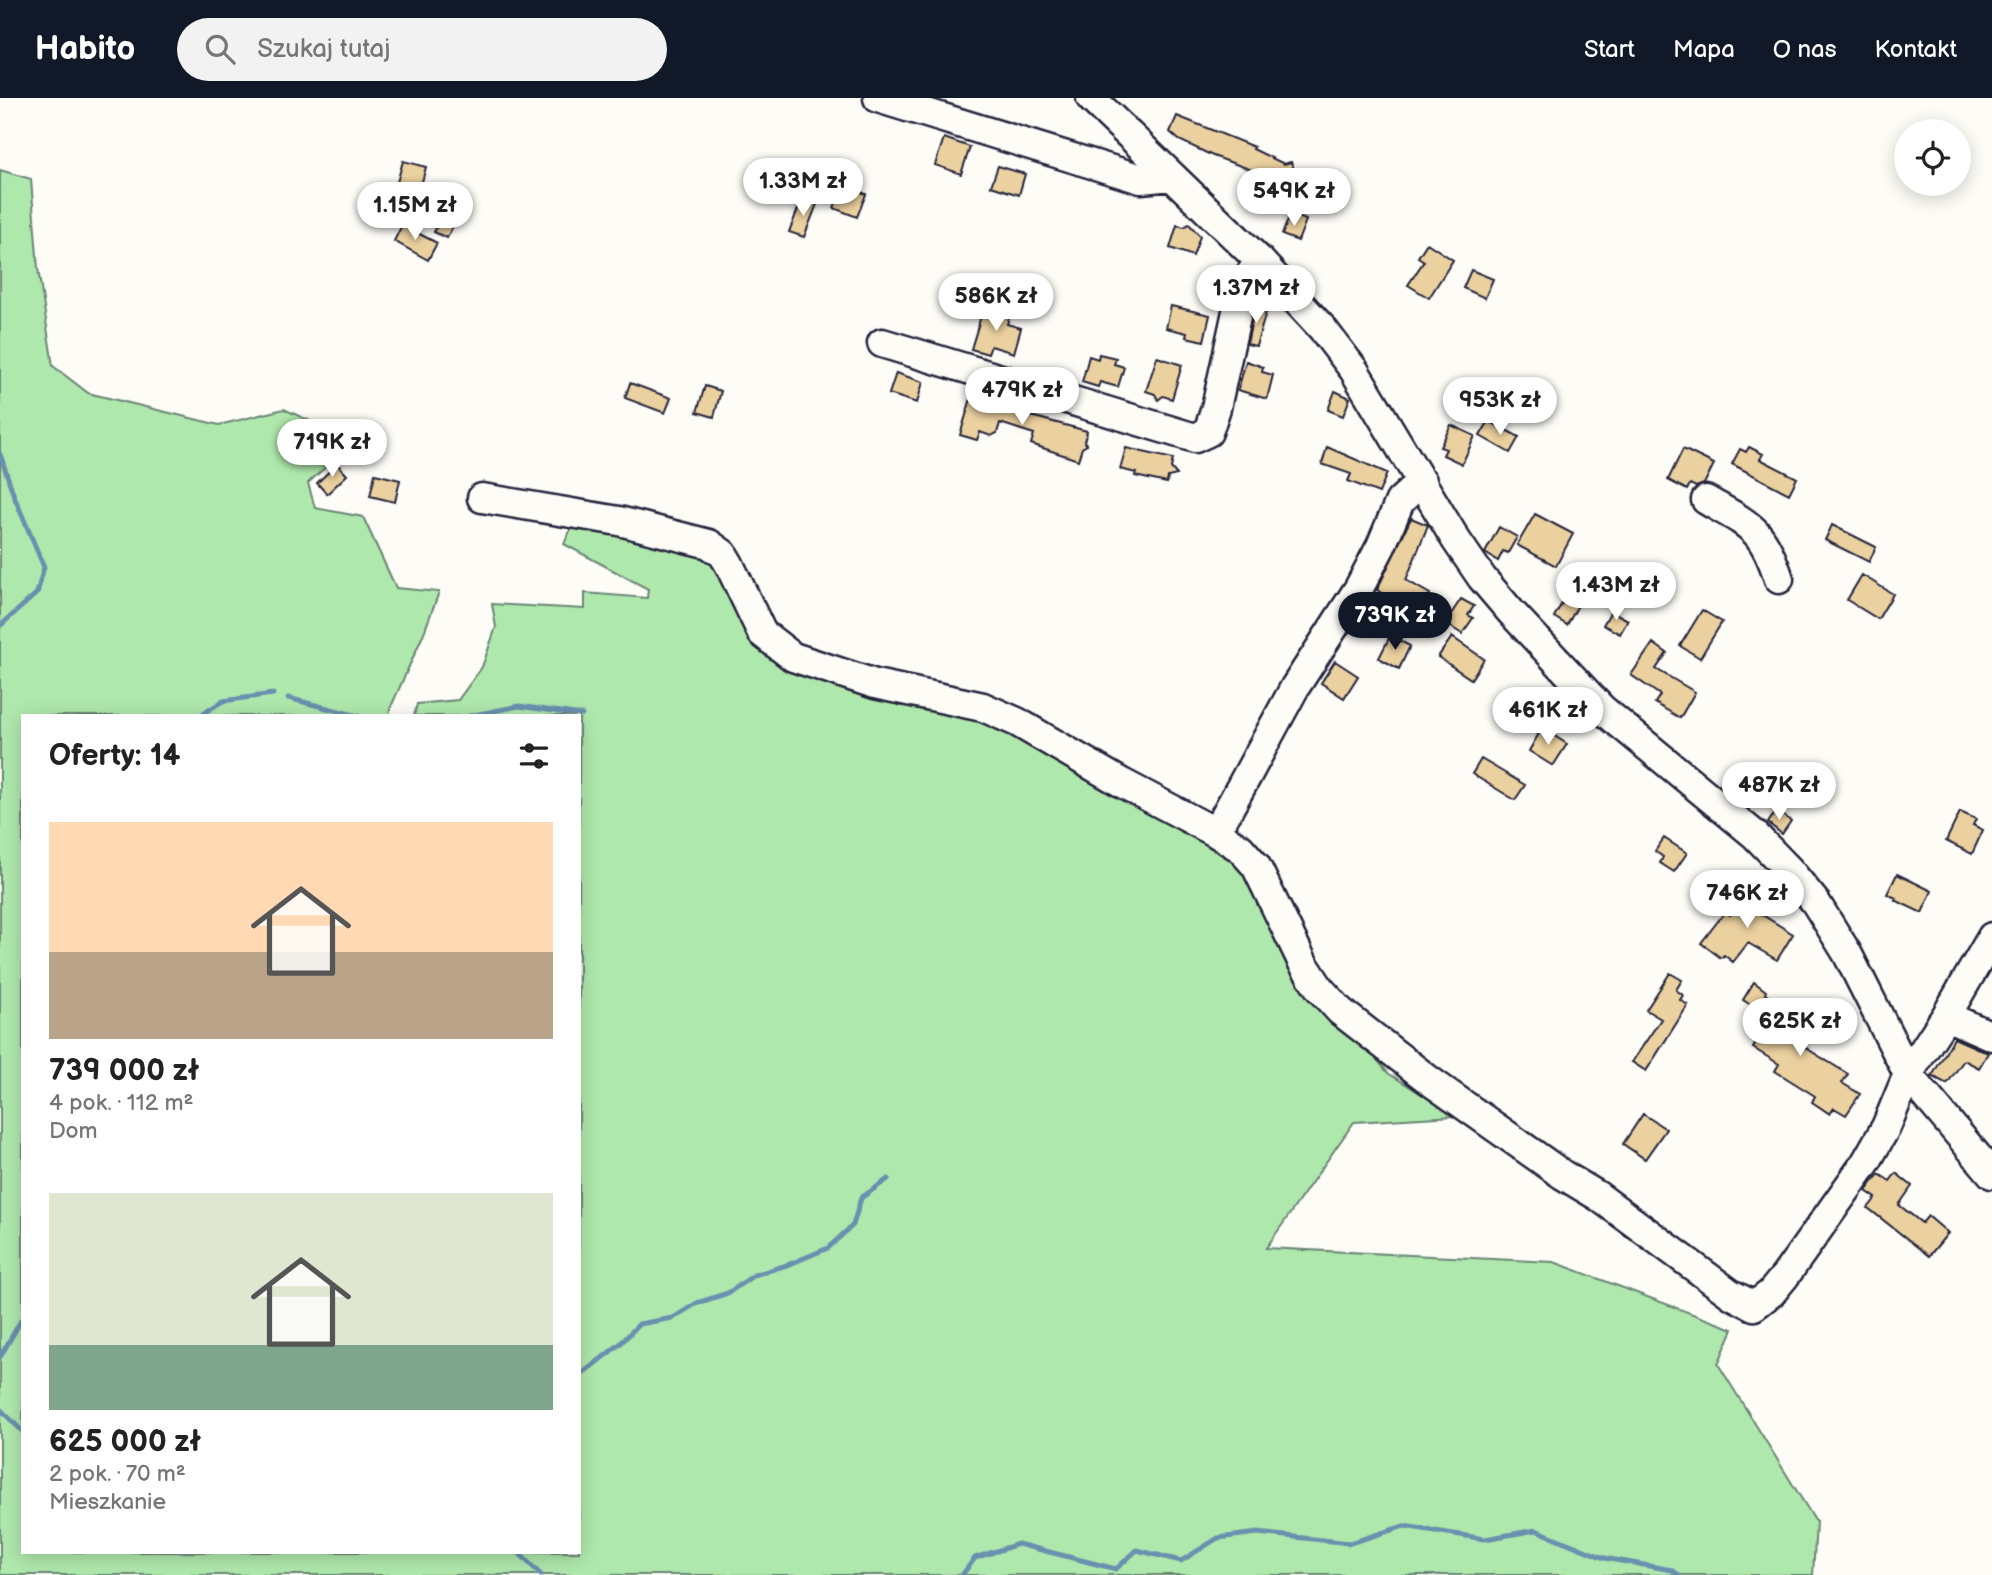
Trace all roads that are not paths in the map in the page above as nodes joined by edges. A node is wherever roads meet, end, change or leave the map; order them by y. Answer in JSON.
{"nodes":[{"id":1,"x":878,"y":98,"type":"edge"},
{"id":2,"x":1091,"y":98,"type":"edge"},
{"id":3,"x":1172,"y":176,"type":"junction"},
{"id":4,"x":1260,"y":261,"type":"junction"},
{"id":5,"x":882,"y":343,"type":"dead end"},
{"id":6,"x":1422,"y":481,"type":"junction"},
{"id":7,"x":482,"y":498,"type":"dead end"},
{"id":8,"x":1706,"y":500,"type":"dead end"},
{"id":9,"x":1779,"y":579,"type":"dead end"},
{"id":10,"x":1213,"y":831,"type":"junction"},
{"id":11,"x":1992,"y":937,"type":"edge"},
{"id":12,"x":1946,"y":1016,"type":"junction"},
{"id":13,"x":1992,"y":1036,"type":"edge"},
{"id":14,"x":1908,"y":1074,"type":"junction"},
{"id":15,"x":1992,"y":1174,"type":"edge"}],
"edges":[{"from":1,"to":3,"type":"street"},
{"from":2,"to":3,"type":"street"},
{"from":3,"to":4,"type":"street"},
{"from":4,"to":5,"type":"street"},
{"from":4,"to":6,"type":"street"},
{"from":6,"to":10,"type":"street"},
{"from":6,"to":14,"type":"street"},
{"from":7,"to":10,"type":"street"},
{"from":8,"to":9,"type":"street"},
{"from":10,"to":14,"type":"street"},
{"from":11,"to":12,"type":"street"},
{"from":12,"to":13,"type":"street"},
{"from":12,"to":14,"type":"street"},
{"from":14,"to":15,"type":"street"}]}
